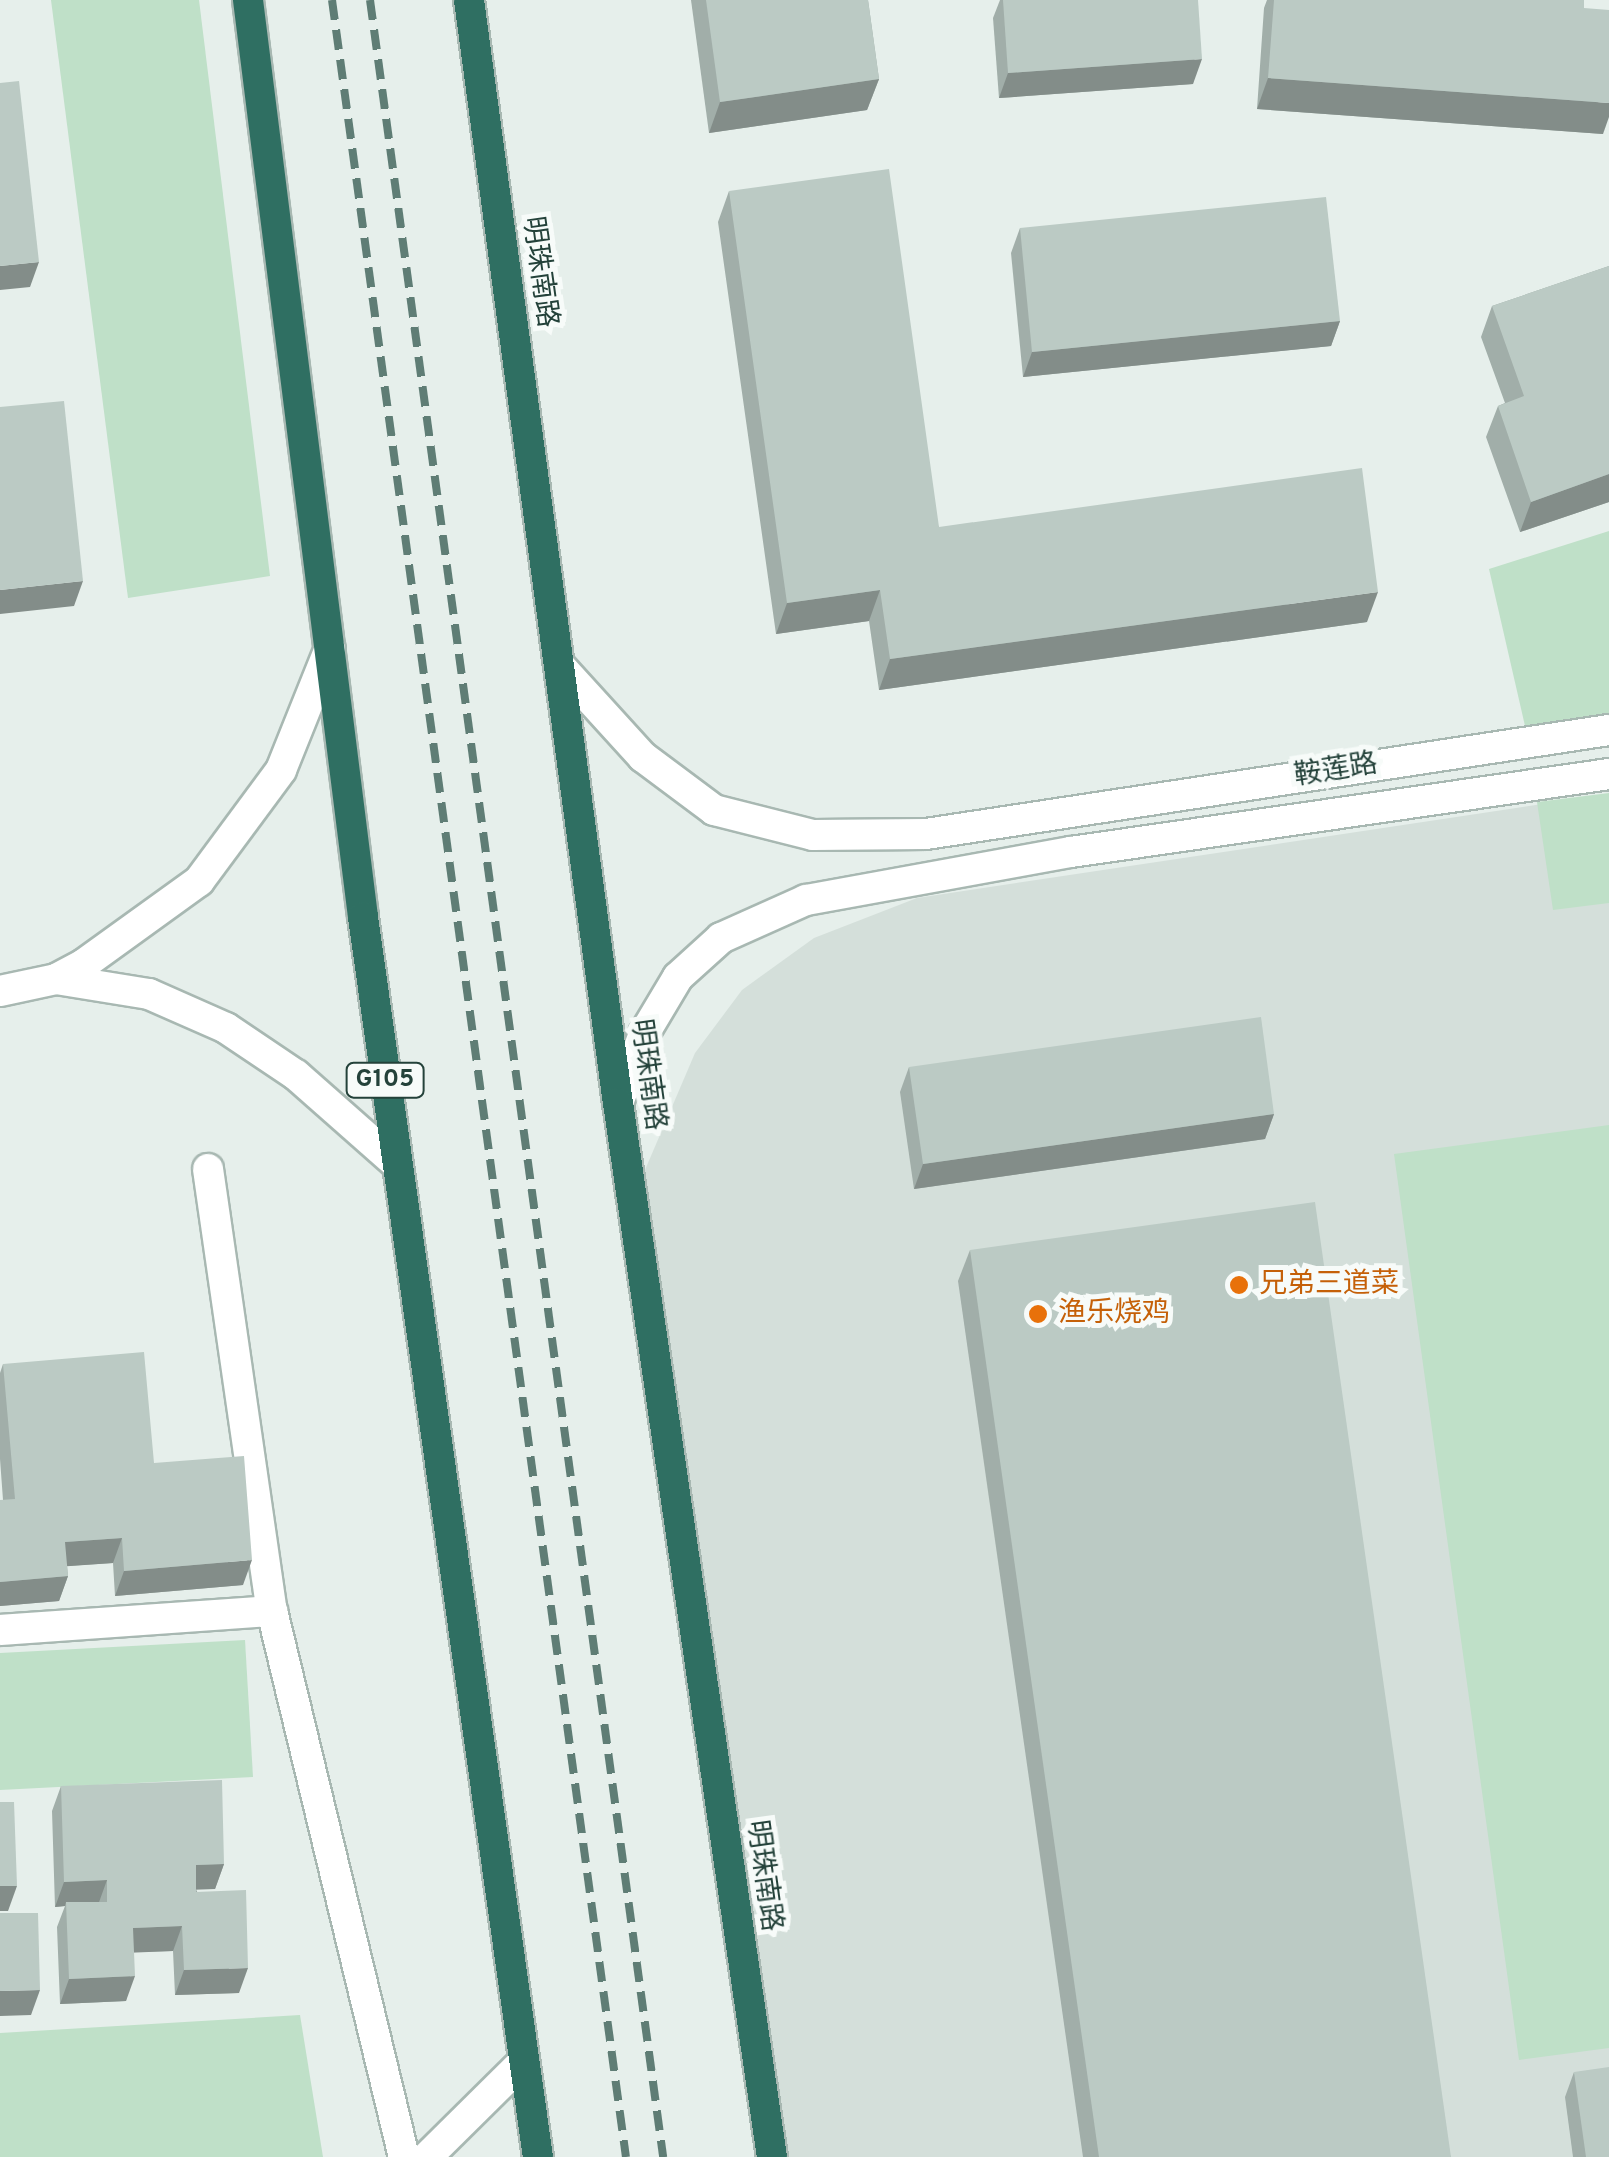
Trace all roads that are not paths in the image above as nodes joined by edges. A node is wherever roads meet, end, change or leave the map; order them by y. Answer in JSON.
{"nodes":[{"id":1,"x":248,"y":0,"type":"edge"},
{"id":2,"x":469,"y":0,"type":"edge"},
{"id":3,"x":330,"y":648,"type":"junction"},
{"id":4,"x":561,"y":667,"type":"junction"},
{"id":5,"x":1609,"y":730,"type":"edge"},
{"id":6,"x":1609,"y":774,"type":"edge"},
{"id":7,"x":56,"y":979,"type":"junction"},
{"id":8,"x":0,"y":990,"type":"edge"},
{"id":9,"x":618,"y":1103,"type":"junction"},
{"id":10,"x":397,"y":1164,"type":"junction"},
{"id":11,"x":208,"y":1169,"type":"dead end"},
{"id":12,"x":272,"y":1611,"type":"junction"},
{"id":13,"x":0,"y":1630,"type":"edge"},
{"id":14,"x":524,"y":2060,"type":"junction"},
{"id":15,"x":404,"y":2157,"type":"edge"},
{"id":16,"x":427,"y":2157,"type":"edge"},
{"id":17,"x":538,"y":2157,"type":"edge"},
{"id":18,"x":772,"y":2157,"type":"edge"}],
"edges":[{"from":1,"to":3,"type":"highway","number":"G105"},
{"from":2,"to":4,"type":"highway","name":"明珠南路"},
{"from":3,"to":7,"type":"street"},
{"from":3,"to":10,"type":"highway","number":"G105"},
{"from":4,"to":5,"type":"street","name":"鞍莲路"},
{"from":4,"to":9,"type":"highway","name":"明珠南路"},
{"from":6,"to":9,"type":"street","name":"鞍莲路"},
{"from":7,"to":8,"type":"street"},
{"from":7,"to":10,"type":"street"},
{"from":9,"to":18,"type":"highway","name":"明珠南路"},
{"from":10,"to":14,"type":"highway","number":"G105"},
{"from":11,"to":12,"type":"street"},
{"from":12,"to":13,"type":"street"},
{"from":12,"to":15,"type":"street"},
{"from":14,"to":16,"type":"street"},
{"from":14,"to":17,"type":"highway","number":"G105"}]}
